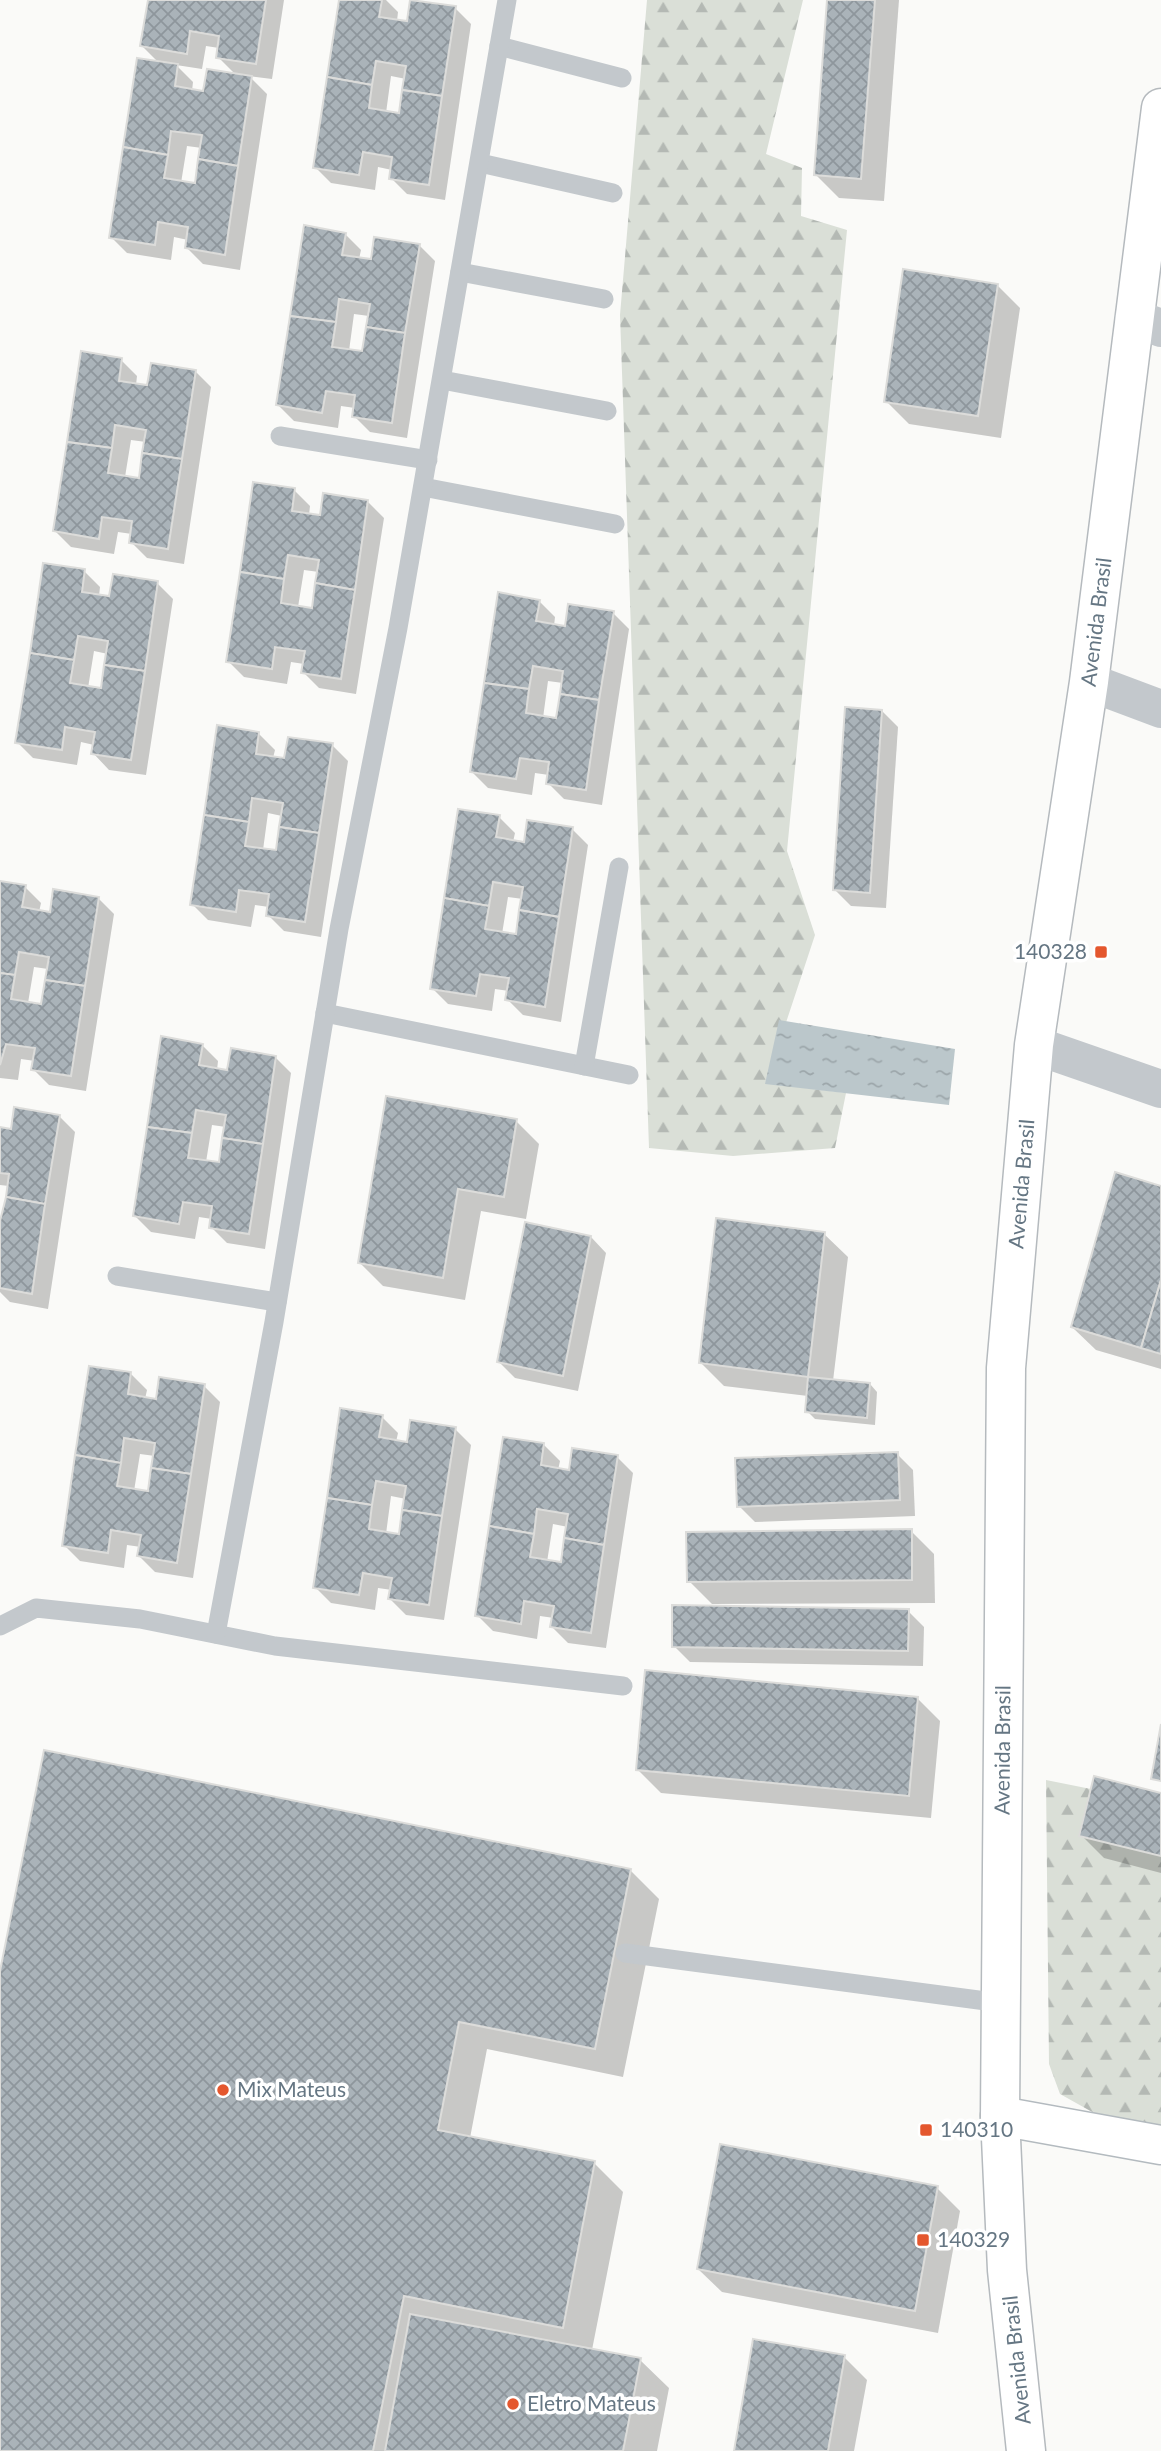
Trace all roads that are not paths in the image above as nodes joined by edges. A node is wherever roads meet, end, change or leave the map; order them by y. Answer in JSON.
{"nodes":[{"id":1,"x":507,"y":0,"type":"edge"},
{"id":2,"x":499,"y":46,"type":"junction"},
{"id":3,"x":622,"y":78,"type":"dead end"},
{"id":4,"x":1161,"y":108,"type":"edge"},
{"id":5,"x":480,"y":163,"type":"junction"},
{"id":6,"x":613,"y":193,"type":"dead end"},
{"id":7,"x":460,"y":272,"type":"junction"},
{"id":8,"x":604,"y":299,"type":"dead end"},
{"id":9,"x":1147,"y":323,"type":"edge"},
{"id":10,"x":442,"y":380,"type":"junction"},
{"id":11,"x":607,"y":411,"type":"dead end"},
{"id":12,"x":280,"y":436,"type":"dead end"},
{"id":13,"x":428,"y":460,"type":"junction"},
{"id":14,"x":423,"y":487,"type":"junction"},
{"id":15,"x":615,"y":524,"type":"dead end"},
{"id":16,"x":1088,"y":682,"type":"junction"},
{"id":17,"x":1161,"y":709,"type":"edge"},
{"id":18,"x":619,"y":867,"type":"dead end"},
{"id":19,"x":325,"y":1013,"type":"junction"},
{"id":20,"x":1034,"y":1045,"type":"junction"},
{"id":21,"x":584,"y":1066,"type":"junction"},
{"id":22,"x":629,"y":1075,"type":"dead end"},
{"id":23,"x":1161,"y":1089,"type":"edge"},
{"id":24,"x":117,"y":1276,"type":"dead end"},
{"id":25,"x":277,"y":1301,"type":"junction"},
{"id":26,"x":0,"y":1626,"type":"edge"},
{"id":27,"x":216,"y":1634,"type":"junction"},
{"id":28,"x":623,"y":1686,"type":"dead end"},
{"id":29,"x":625,"y":1953,"type":"dead end"},
{"id":30,"x":1001,"y":2003,"type":"junction"},
{"id":31,"x":1000,"y":2116,"type":"junction"},
{"id":32,"x":1161,"y":2145,"type":"edge"},
{"id":33,"x":1007,"y":2270,"type":"junction"},
{"id":34,"x":1000,"y":2451,"type":"edge"},
{"id":35,"x":1027,"y":2451,"type":"edge"}],
"edges":[{"from":1,"to":2,"type":"lane"},
{"from":2,"to":3,"type":"lane"},
{"from":2,"to":5,"type":"lane"},
{"from":4,"to":9,"type":"main road","name":"Avenida Brasil"},
{"from":5,"to":6,"type":"lane"},
{"from":5,"to":7,"type":"lane"},
{"from":7,"to":8,"type":"lane"},
{"from":7,"to":10,"type":"lane"},
{"from":9,"to":16,"type":"main road","name":"Avenida Brasil"},
{"from":10,"to":11,"type":"lane"},
{"from":10,"to":13,"type":"lane"},
{"from":12,"to":13,"type":"lane"},
{"from":13,"to":14,"type":"lane"},
{"from":14,"to":15,"type":"lane"},
{"from":14,"to":19,"type":"lane"},
{"from":16,"to":17,"type":"street"},
{"from":16,"to":20,"type":"main road","name":"Avenida Brasil"},
{"from":18,"to":21,"type":"lane"},
{"from":19,"to":21,"type":"lane"},
{"from":19,"to":25,"type":"lane"},
{"from":20,"to":23,"type":"street"},
{"from":20,"to":30,"type":"main road","name":"Avenida Brasil"},
{"from":21,"to":22,"type":"lane"},
{"from":24,"to":25,"type":"lane"},
{"from":25,"to":27,"type":"lane"},
{"from":26,"to":27,"type":"lane"},
{"from":27,"to":28,"type":"lane"},
{"from":29,"to":30,"type":"lane"},
{"from":30,"to":31,"type":"main road","name":"Avenida Brasil"},
{"from":31,"to":32,"type":"main road"},
{"from":31,"to":33,"type":"main road","name":"Avenida Brasil"},
{"from":33,"to":34,"type":"main road","name":"Avenida Brasil"},
{"from":33,"to":35,"type":"main road","name":"Avenida Brasil"}]}
